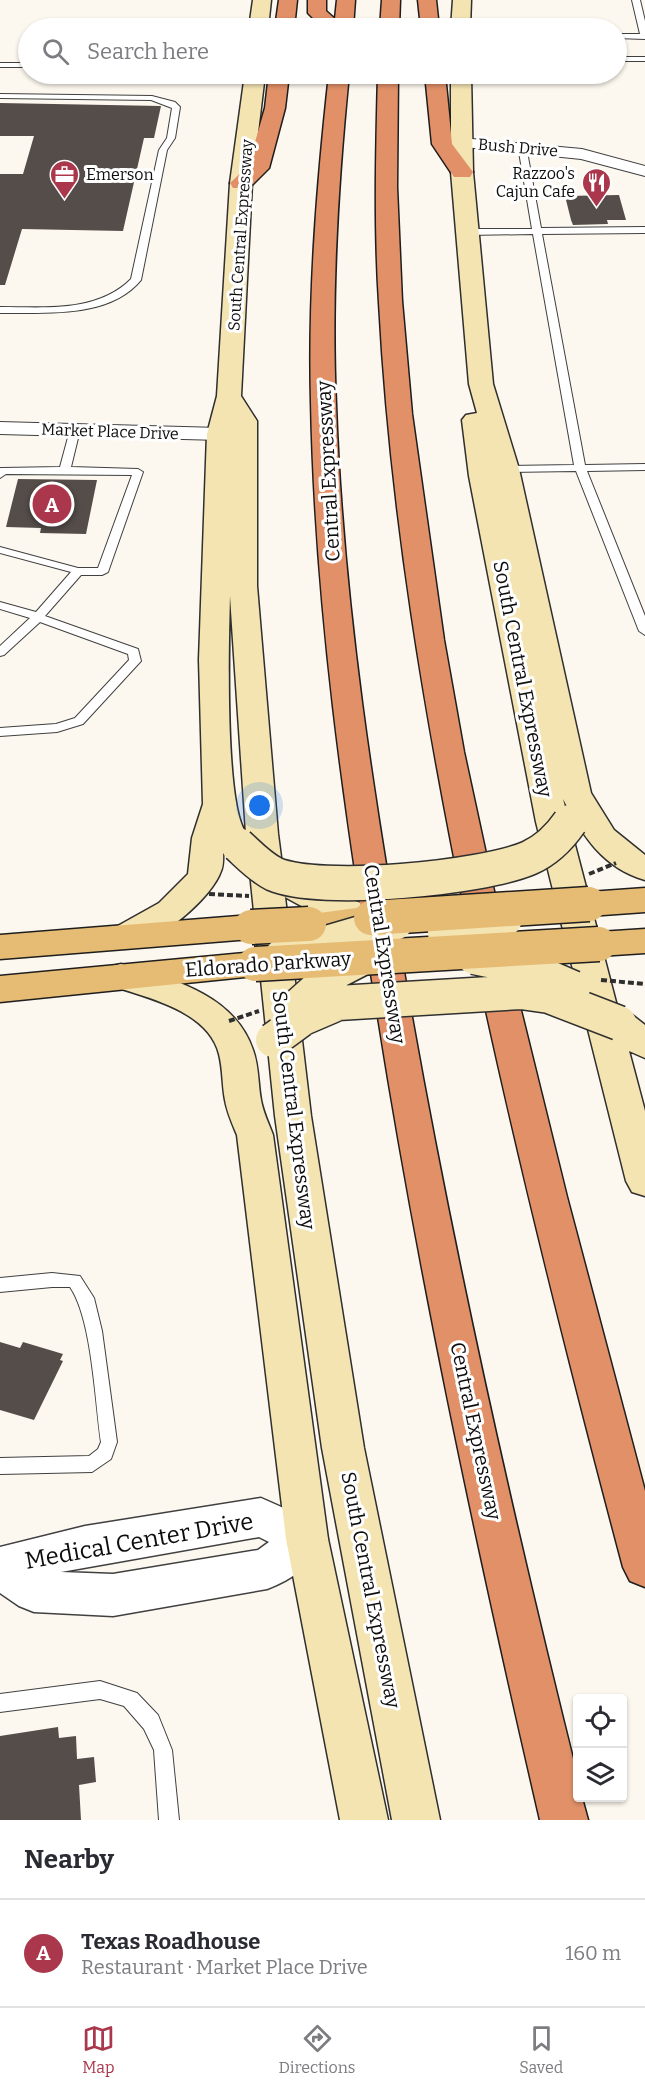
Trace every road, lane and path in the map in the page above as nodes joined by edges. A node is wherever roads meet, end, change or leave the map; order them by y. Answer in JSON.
{"nodes":[{"id":1,"x":262,"y":0,"type":"edge"},
{"id":2,"x":288,"y":0,"type":"edge"},
{"id":3,"x":317,"y":0,"type":"edge"},
{"id":4,"x":346,"y":0,"type":"edge"},
{"id":5,"x":391,"y":0,"type":"edge"},
{"id":6,"x":427,"y":0,"type":"edge"},
{"id":7,"x":462,"y":0,"type":"edge"},
{"id":8,"x":636,"y":0,"type":"edge"},
{"id":9,"x":642,"y":13,"type":"edge"},
{"id":10,"x":260,"y":18,"type":"edge"},
{"id":11,"x":286,"y":18,"type":"edge"},
{"id":12,"x":323,"y":18,"type":"edge"},
{"id":13,"x":345,"y":18,"type":"edge"},
{"id":14,"x":390,"y":18,"type":"edge"},
{"id":15,"x":429,"y":18,"type":"edge"},
{"id":16,"x":461,"y":18,"type":"edge"},
{"id":17,"x":627,"y":36,"type":"edge"},
{"id":18,"x":645,"y":37,"type":"edge"},
{"id":19,"x":627,"y":59,"type":"edge"},
{"id":20,"x":645,"y":59,"type":"edge"},
{"id":21,"x":0,"y":64,"type":"edge"},
{"id":22,"x":18,"y":65,"type":"edge"},
{"id":23,"x":254,"y":84,"type":"edge"},
{"id":24,"x":278,"y":84,"type":"edge"},
{"id":25,"x":338,"y":84,"type":"edge"},
{"id":26,"x":388,"y":84,"type":"edge"},
{"id":27,"x":436,"y":84,"type":"edge"},
{"id":28,"x":461,"y":84,"type":"edge"},
{"id":29,"x":0,"y":96,"type":"edge"},
{"id":30,"x":461,"y":143,"type":"junction"},
{"id":31,"x":522,"y":146,"type":"junction"},
{"id":32,"x":642,"y":167,"type":"edge"},
{"id":33,"x":462,"y":172,"type":"junction"},
{"id":34,"x":241,"y":183,"type":"junction"},
{"id":35,"x":645,"y":230,"type":"edge"},
{"id":36,"x":537,"y":231,"type":"junction"},
{"id":37,"x":467,"y":232,"type":"junction"},
{"id":38,"x":0,"y":310,"type":"edge"},
{"id":39,"x":481,"y":384,"type":"junction"},
{"id":40,"x":229,"y":396,"type":"junction"},
{"id":41,"x":0,"y":428,"type":"edge"},
{"id":42,"x":75,"y":430,"type":"junction"},
{"id":43,"x":220,"y":434,"type":"junction"},
{"id":44,"x":645,"y":467,"type":"edge"},
{"id":45,"x":580,"y":468,"type":"junction"},
{"id":46,"x":506,"y":469,"type":"junction"},
{"id":47,"x":65,"y":471,"type":"junction"},
{"id":48,"x":0,"y":475,"type":"edge"},
{"id":49,"x":0,"y":550,"type":"edge"},
{"id":50,"x":78,"y":571,"type":"junction"},
{"id":51,"x":639,"y":597,"type":"edge"},
{"id":52,"x":0,"y":605,"type":"edge"},
{"id":53,"x":38,"y":617,"type":"junction"},
{"id":54,"x":645,"y":631,"type":"edge"},
{"id":55,"x":0,"y":652,"type":"edge"},
{"id":56,"x":0,"y":732,"type":"edge"},
{"id":57,"x":219,"y":804,"type":"junction"},
{"id":58,"x":567,"y":820,"type":"junction"},
{"id":59,"x":645,"y":869,"type":"edge"},
{"id":60,"x":275,"y":874,"type":"junction"},
{"id":61,"x":645,"y":900,"type":"edge"},
{"id":62,"x":128,"y":935,"type":"junction"},
{"id":63,"x":400,"y":935,"type":"junction"},
{"id":64,"x":645,"y":941,"type":"edge"},
{"id":65,"x":0,"y":947,"type":"edge"},
{"id":66,"x":121,"y":976,"type":"junction"},
{"id":67,"x":590,"y":980,"type":"dead end"},
{"id":68,"x":645,"y":984,"type":"edge"},
{"id":69,"x":0,"y":989,"type":"edge"},
{"id":70,"x":619,"y":1023,"type":"junction"},
{"id":71,"x":645,"y":1045,"type":"edge"},
{"id":72,"x":267,"y":1047,"type":"junction"},
{"id":73,"x":255,"y":1135,"type":"junction"},
{"id":74,"x":645,"y":1181,"type":"edge"},
{"id":75,"x":0,"y":1285,"type":"edge"},
{"id":76,"x":0,"y":1466,"type":"edge"},
{"id":77,"x":307,"y":1539,"type":"junction"},
{"id":78,"x":0,"y":1567,"type":"edge"},
{"id":79,"x":645,"y":1567,"type":"edge"},
{"id":80,"x":0,"y":1703,"type":"edge"},
{"id":81,"x":170,"y":1820,"type":"edge"},
{"id":82,"x":364,"y":1820,"type":"edge"},
{"id":83,"x":416,"y":1820,"type":"edge"},
{"id":84,"x":564,"y":1820,"type":"edge"}],
"edges":[{"from":1,"to":10,"type":"main road"},
{"from":2,"to":11,"type":"highway"},
{"from":3,"to":12,"type":"highway"},
{"from":4,"to":13,"type":"highway"},
{"from":5,"to":14,"type":"highway"},
{"from":6,"to":15,"type":"highway"},
{"from":7,"to":16,"type":"main road"},
{"from":8,"to":9,"type":"lane"},
{"from":9,"to":18,"type":"lane"},
{"from":17,"to":18,"type":"lane"},
{"from":19,"to":20,"type":"lane"},
{"from":21,"to":22,"type":"lane"},
{"from":23,"to":34,"type":"main road","name":"South Central Expressway"},
{"from":24,"to":34,"type":"highway"},
{"from":25,"to":84,"type":"highway","name":"Central Expressway"},
{"from":26,"to":79,"type":"highway"},
{"from":27,"to":33,"type":"highway"},
{"from":28,"to":30,"type":"main road","name":"South Central Expressway"},
{"from":29,"to":38,"type":"lane"},
{"from":30,"to":31,"type":"street","name":"Bush Drive"},
{"from":30,"to":33,"type":"main road","name":"South Central Expressway"},
{"from":31,"to":32,"type":"street","name":"Bush Drive"},
{"from":31,"to":36,"type":"lane"},
{"from":33,"to":37,"type":"main road","name":"South Central Expressway"},
{"from":34,"to":40,"type":"main road","name":"South Central Expressway"},
{"from":35,"to":36,"type":"lane"},
{"from":36,"to":37,"type":"lane"},
{"from":36,"to":45,"type":"lane"},
{"from":37,"to":39,"type":"main road","name":"South Central Expressway"},
{"from":39,"to":46,"type":"main road","name":"South Central Expressway"},
{"from":39,"to":74,"type":"main road","name":"South Central Expressway"},
{"from":40,"to":43,"type":"main road","name":"South Central Expressway"},
{"from":40,"to":83,"type":"main road","name":"South Central Expressway"},
{"from":41,"to":42,"type":"street","name":"Market Place Drive"},
{"from":42,"to":43,"type":"street","name":"Market Place Drive"},
{"from":42,"to":47,"type":"lane"},
{"from":43,"to":57,"type":"main road","name":"South Central Expressway"},
{"from":44,"to":45,"type":"lane"},
{"from":45,"to":46,"type":"lane"},
{"from":45,"to":51,"type":"lane"},
{"from":46,"to":58,"type":"main road","name":"South Central Expressway"},
{"from":47,"to":48,"type":"lane"},
{"from":47,"to":50,"type":"lane"},
{"from":49,"to":50,"type":"lane"},
{"from":50,"to":53,"type":"lane"},
{"from":51,"to":54,"type":"lane"},
{"from":52,"to":53,"type":"lane"},
{"from":53,"to":55,"type":"lane"},
{"from":53,"to":56,"type":"lane"},
{"from":57,"to":60,"type":"main road","bridge":true},
{"from":57,"to":62,"type":"main road"},
{"from":58,"to":59,"type":"main road","name":"South Central Expressway"},
{"from":58,"to":60,"type":"main road","bridge":true},
{"from":58,"to":63,"type":"main road","bridge":true},
{"from":60,"to":63,"type":"main road","bridge":true},
{"from":61,"to":63,"type":"main road","bridge":true},
{"from":62,"to":63,"type":"main road","name":"Eldorado Parkway","bridge":true},
{"from":62,"to":65,"type":"main road","name":"Eldorado Parkway"},
{"from":63,"to":64,"type":"main road","name":"Eldorado Parkway","bridge":true},
{"from":63,"to":66,"type":"main road","name":"Eldorado Parkway","bridge":true},
{"from":63,"to":70,"type":"main road","bridge":true},
{"from":63,"to":72,"type":"main road","bridge":true},
{"from":66,"to":69,"type":"main road","name":"Eldorado Parkway"},
{"from":66,"to":73,"type":"main road"},
{"from":67,"to":68,"type":"path","bridge":true},
{"from":70,"to":71,"type":"main road"},
{"from":70,"to":72,"type":"main road","bridge":true},
{"from":72,"to":73,"type":"main road"},
{"from":73,"to":77,"type":"main road","name":"South Central Expressway"},
{"from":75,"to":76,"type":"lane"},
{"from":77,"to":78,"type":"street","name":"Medical Center Drive"},
{"from":77,"to":82,"type":"main road","name":"South Central Expressway"},
{"from":80,"to":81,"type":"lane"}]}
